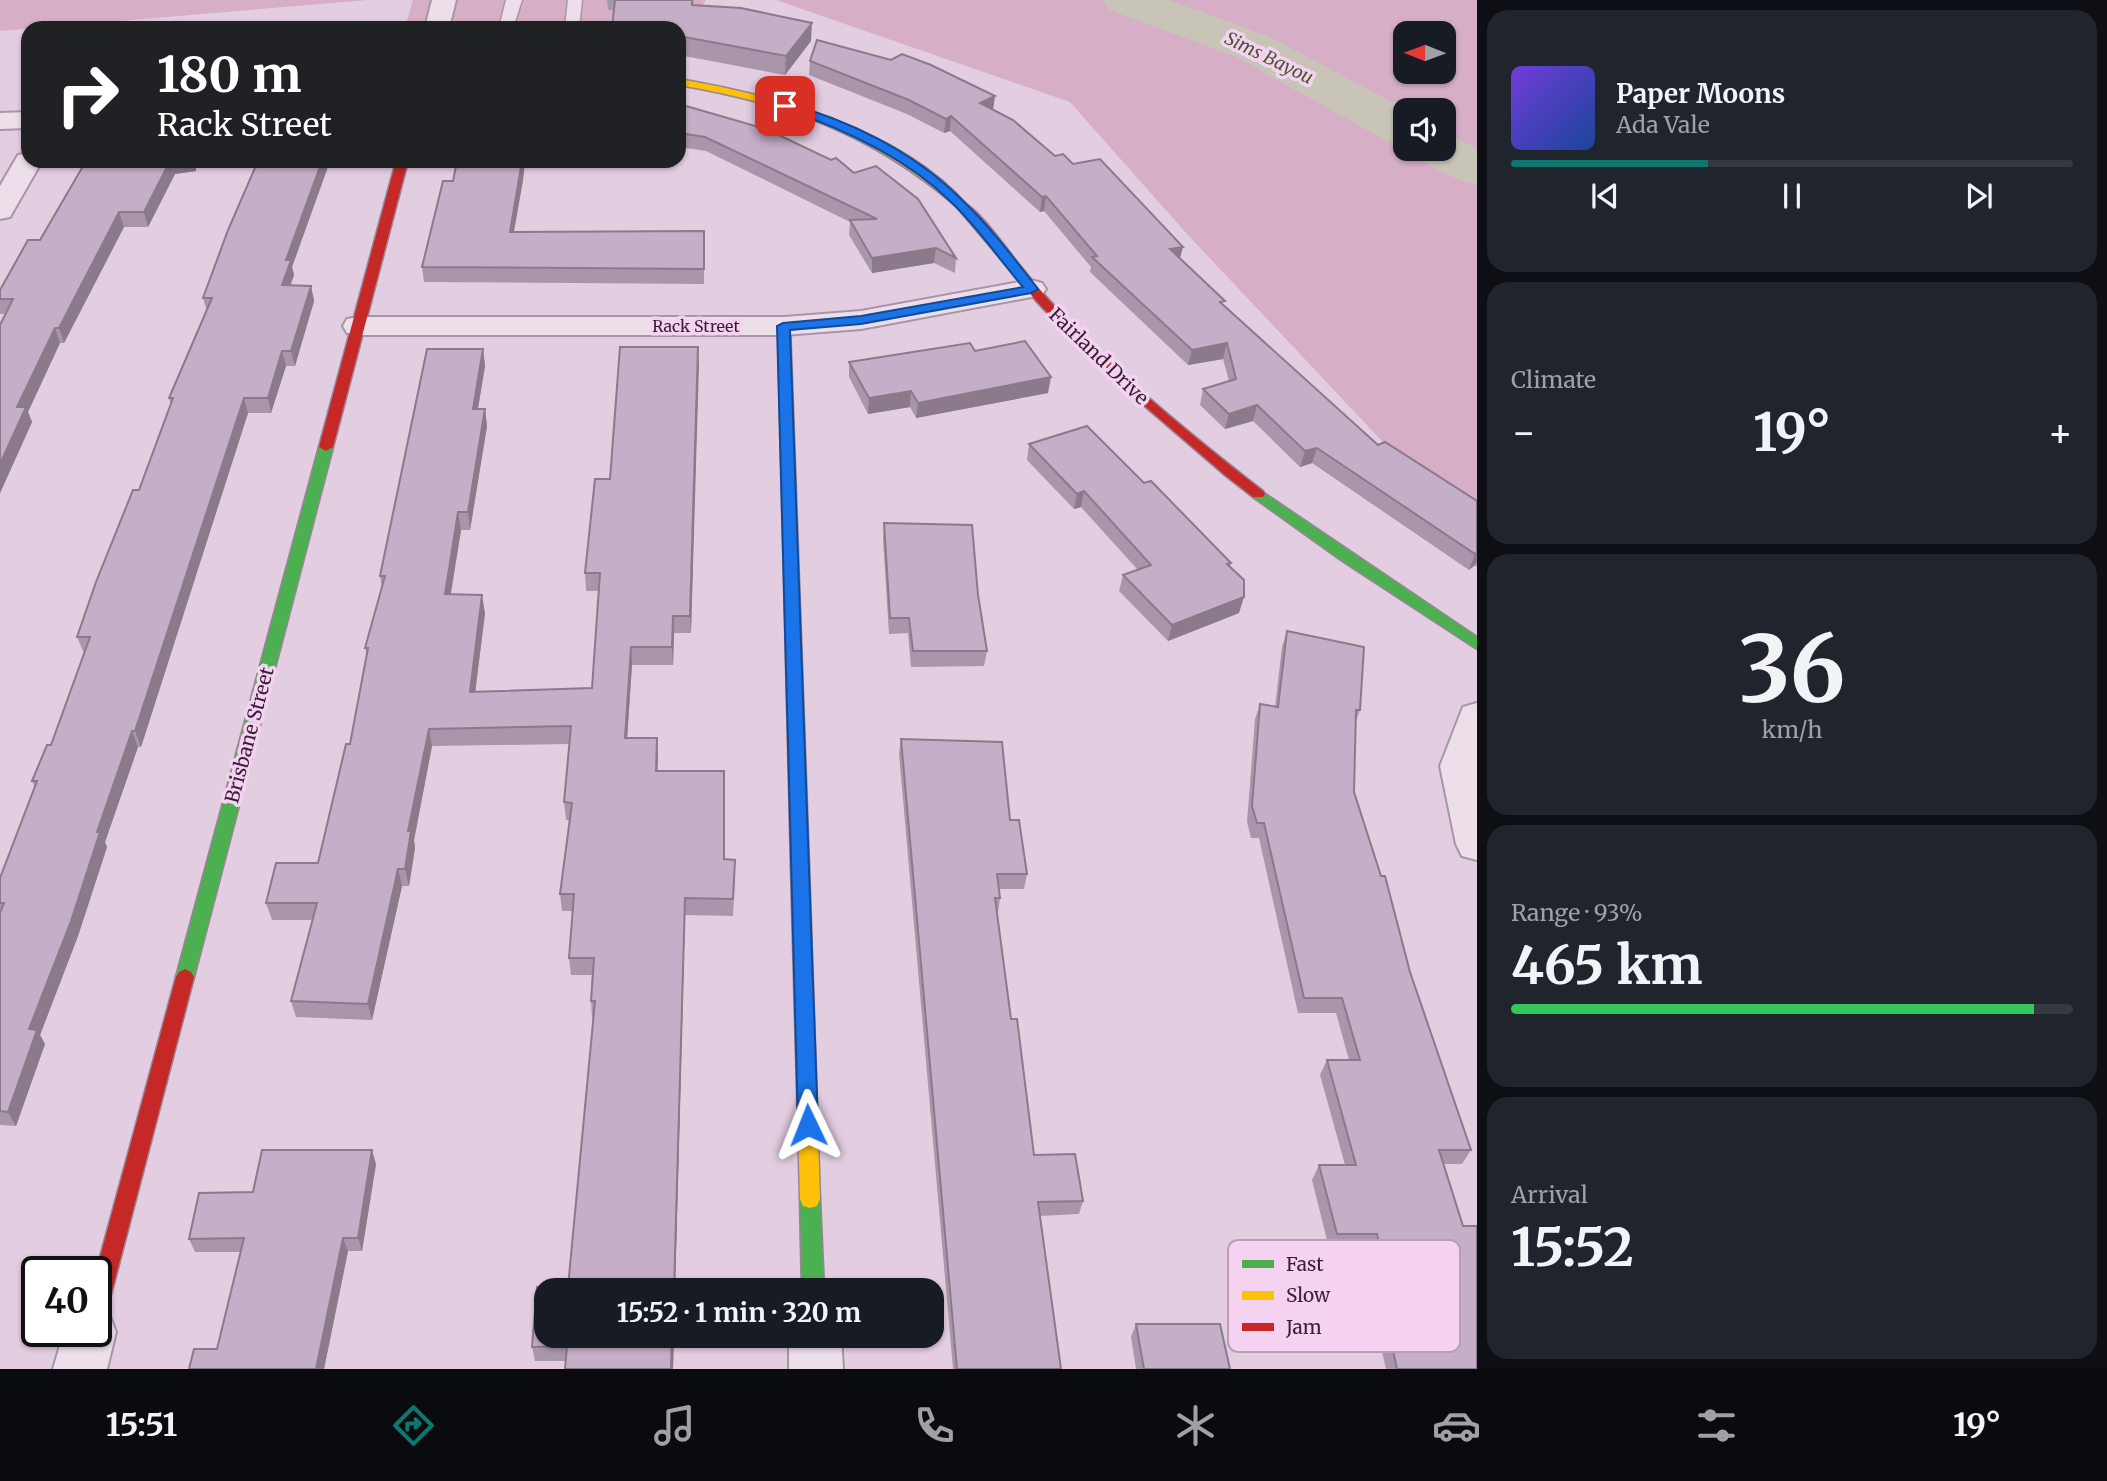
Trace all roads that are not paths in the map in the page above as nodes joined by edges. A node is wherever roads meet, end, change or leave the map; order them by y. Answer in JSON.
{"nodes":[{"id":1,"x":444,"y":0,"type":"edge"},
{"id":2,"x":515,"y":0,"type":"edge"},
{"id":3,"x":575,"y":0,"type":"edge"},
{"id":4,"x":439,"y":21,"type":"edge"},
{"id":5,"x":508,"y":21,"type":"edge"},
{"id":6,"x":573,"y":21,"type":"edge"},
{"id":7,"x":686,"y":83,"type":"edge"},
{"id":8,"x":21,"y":120,"type":"edge"},
{"id":9,"x":0,"y":121,"type":"edge"},
{"id":10,"x":24,"y":168,"type":"edge"},
{"id":11,"x":400,"y":168,"type":"edge"},
{"id":12,"x":0,"y":211,"type":"edge"},
{"id":13,"x":1031,"y":289,"type":"junction"},
{"id":14,"x":358,"y":326,"type":"junction"},
{"id":15,"x":783,"y":326,"type":"junction"},
{"id":16,"x":1477,"y":645,"type":"edge"},
{"id":17,"x":1477,"y":717,"type":"edge"},
{"id":18,"x":1477,"y":844,"type":"edge"},
{"id":19,"x":110,"y":1256,"type":"edge"},
{"id":20,"x":813,"y":1278,"type":"edge"},
{"id":21,"x":86,"y":1347,"type":"edge"},
{"id":22,"x":815,"y":1348,"type":"edge"},
{"id":23,"x":80,"y":1369,"type":"edge"},
{"id":24,"x":816,"y":1369,"type":"edge"}],
"edges":[{"from":1,"to":4,"type":"street"},
{"from":2,"to":5,"type":"lane"},
{"from":3,"to":6,"type":"lane"},
{"from":7,"to":13,"type":"street","name":"Fairland Drive"},
{"from":8,"to":9,"type":"street"},
{"from":10,"to":12,"type":"street"},
{"from":11,"to":14,"type":"street","name":"Brisbane Street"},
{"from":13,"to":15,"type":"street","name":"Rack Street"},
{"from":13,"to":16,"type":"street","name":"Fairland Drive"},
{"from":14,"to":15,"type":"street","name":"Rack Street"},
{"from":14,"to":19,"type":"street","name":"Brisbane Street"},
{"from":15,"to":20,"type":"street"},
{"from":17,"to":18,"type":"street"},
{"from":21,"to":23,"type":"street"},
{"from":22,"to":24,"type":"street"}]}
